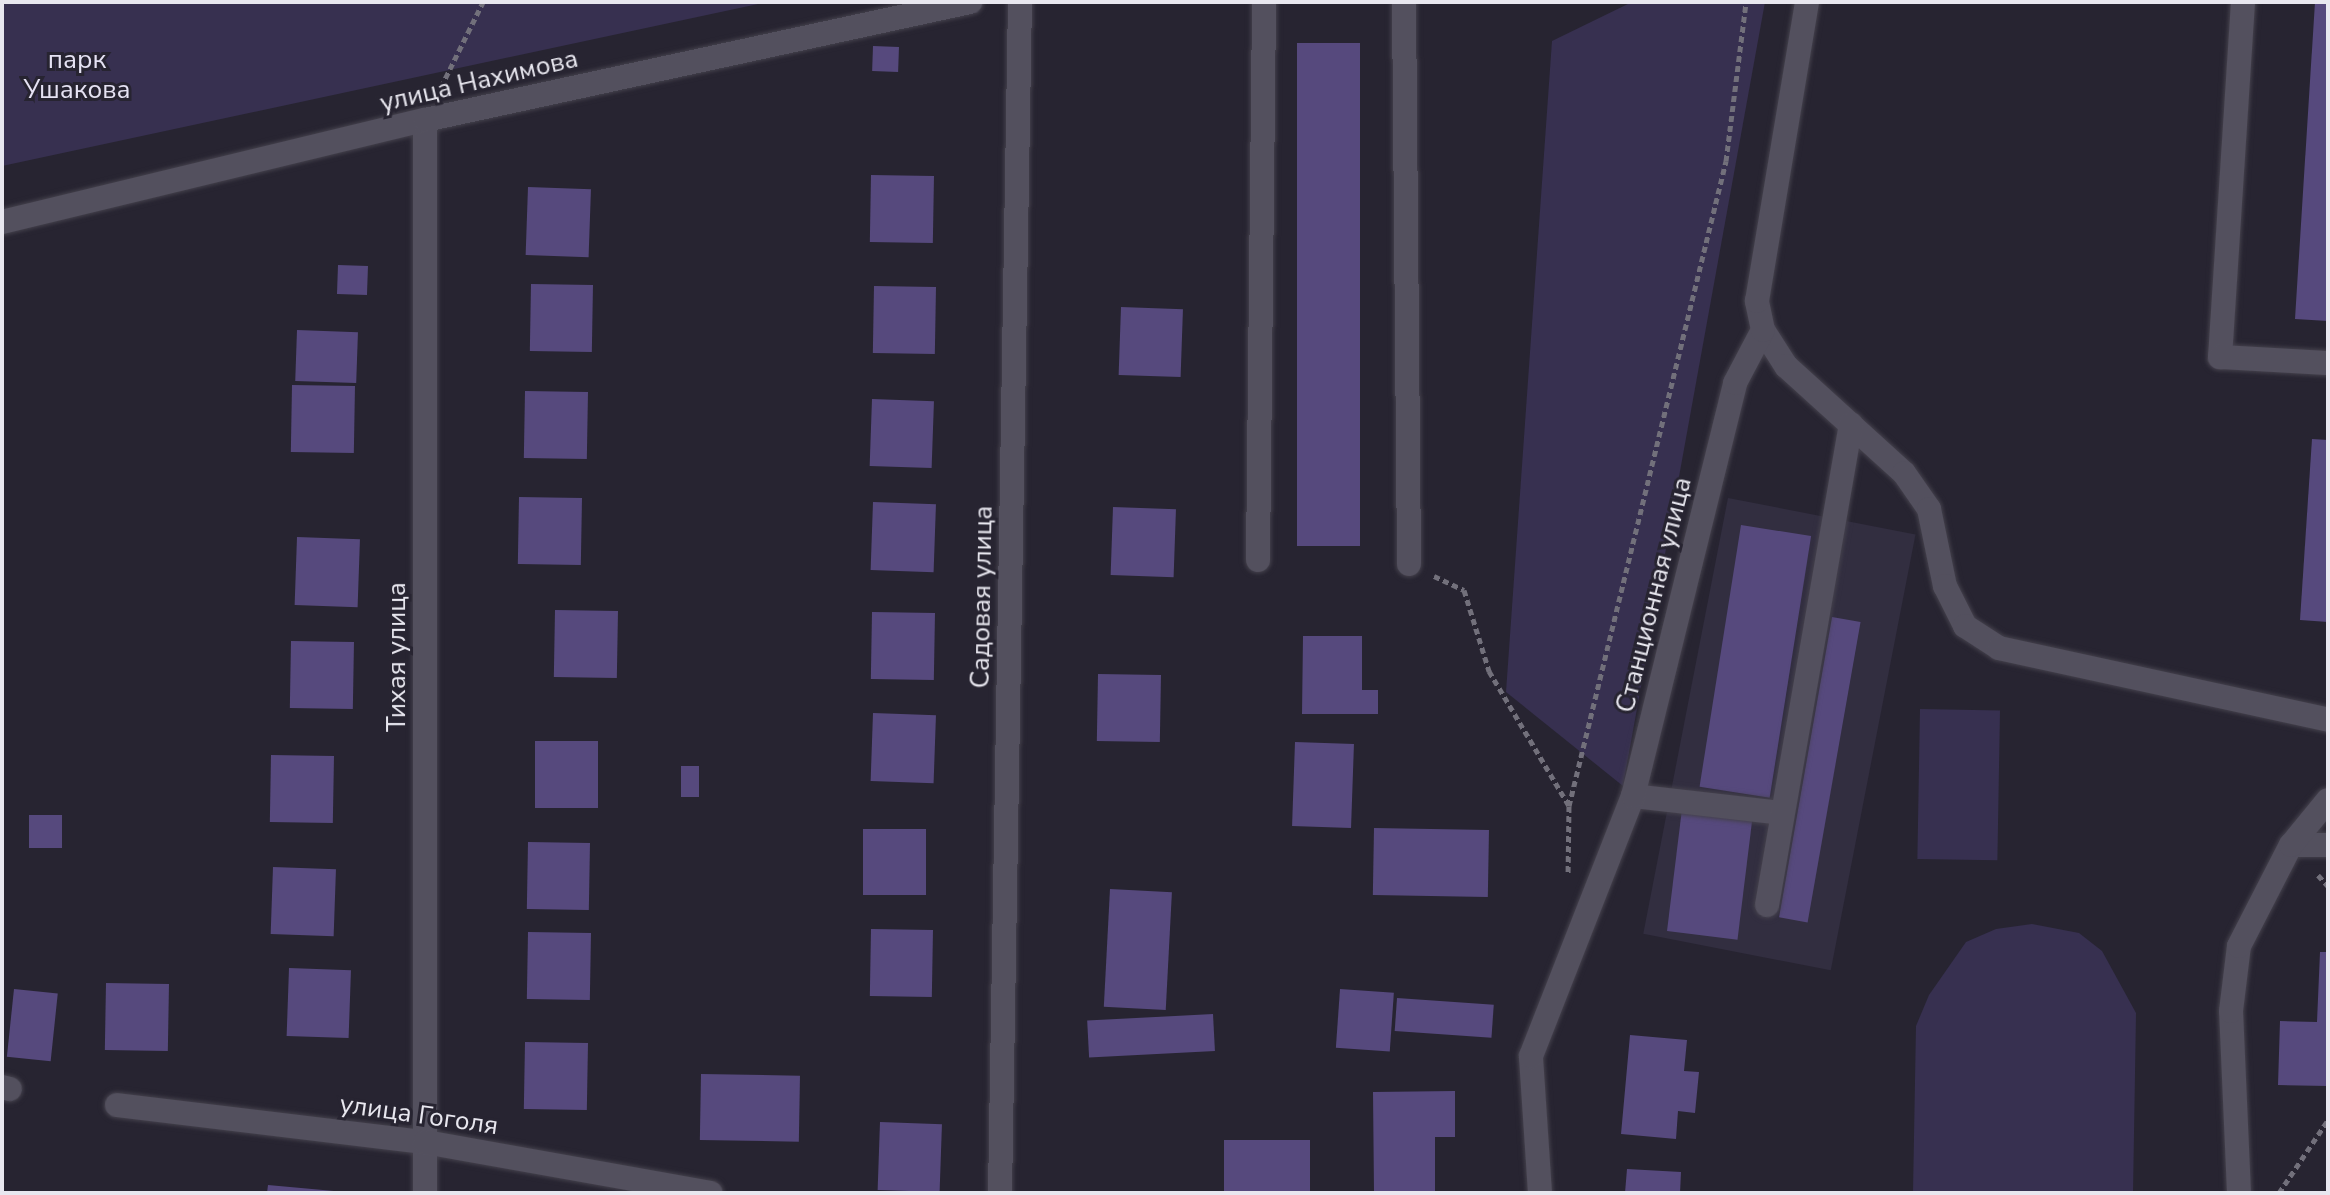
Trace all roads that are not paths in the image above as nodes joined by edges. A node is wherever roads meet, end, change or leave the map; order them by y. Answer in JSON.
{"nodes":[{"id":1,"x":970,"y":2,"type":"edge"},
{"id":2,"x":1020,"y":2,"type":"edge"},
{"id":3,"x":1264,"y":2,"type":"edge"},
{"id":4,"x":1404,"y":2,"type":"edge"},
{"id":5,"x":1807,"y":2,"type":"edge"},
{"id":6,"x":2243,"y":2,"type":"edge"},
{"id":7,"x":425,"y":120,"type":"junction"},
{"id":8,"x":2,"y":222,"type":"edge"},
{"id":9,"x":1763,"y":330,"type":"junction"},
{"id":10,"x":2328,"y":363,"type":"edge"},
{"id":11,"x":1851,"y":424,"type":"junction"},
{"id":12,"x":1258,"y":560,"type":"dead end"},
{"id":13,"x":1409,"y":564,"type":"road end"},
{"id":14,"x":2328,"y":720,"type":"edge"},
{"id":15,"x":1633,"y":796,"type":"junction"},
{"id":16,"x":2328,"y":800,"type":"edge"},
{"id":17,"x":1782,"y":813,"type":"junction"},
{"id":18,"x":2291,"y":845,"type":"junction"},
{"id":19,"x":2328,"y":845,"type":"edge"},
{"id":20,"x":1767,"y":905,"type":"dead end"},
{"id":21,"x":117,"y":1105,"type":"dead end"},
{"id":22,"x":425,"y":1142,"type":"junction"},
{"id":23,"x":425,"y":1193,"type":"edge"},
{"id":24,"x":710,"y":1193,"type":"edge"},
{"id":25,"x":1000,"y":1193,"type":"edge"},
{"id":26,"x":1540,"y":1193,"type":"edge"},
{"id":27,"x":2239,"y":1193,"type":"edge"}],
"edges":[{"from":1,"to":7,"type":"street","name":"улица Нахимова"},
{"from":2,"to":25,"type":"street","name":"Садовая улица"},
{"from":3,"to":12,"type":"street"},
{"from":4,"to":13,"type":"street"},
{"from":5,"to":9,"type":"street"},
{"from":6,"to":10,"type":"street"},
{"from":7,"to":8,"type":"street","name":"улица Нахимова"},
{"from":7,"to":22,"type":"street","name":"Тихая улица"},
{"from":9,"to":11,"type":"street"},
{"from":9,"to":15,"type":"street","name":"Станционная улица"},
{"from":11,"to":14,"type":"street"},
{"from":11,"to":17,"type":"street"},
{"from":15,"to":17,"type":"street"},
{"from":15,"to":26,"type":"street","name":"Станционная улица"},
{"from":16,"to":18,"type":"street"},
{"from":17,"to":20,"type":"street"},
{"from":18,"to":19,"type":"street"},
{"from":18,"to":27,"type":"street"},
{"from":21,"to":22,"type":"street","name":"улица Гоголя"},
{"from":22,"to":23,"type":"street","name":"Тихая улица"},
{"from":22,"to":24,"type":"street","name":"улица Гоголя"}]}
